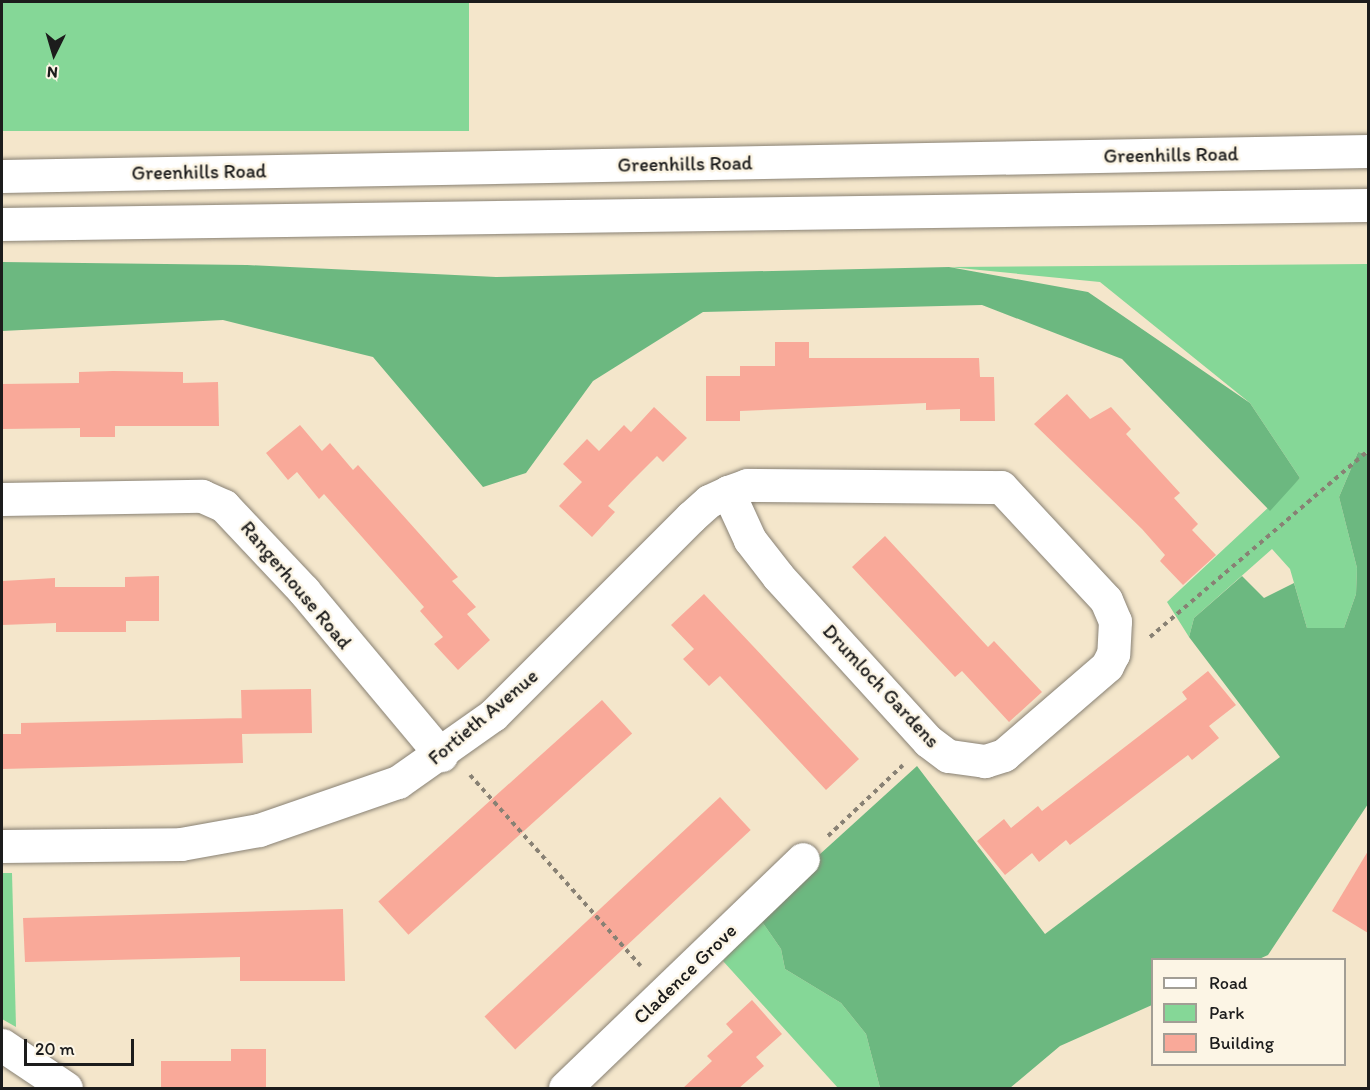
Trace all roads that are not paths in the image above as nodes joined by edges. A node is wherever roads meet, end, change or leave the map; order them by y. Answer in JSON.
{"nodes":[{"id":1,"x":1368,"y":151,"type":"edge"},
{"id":2,"x":2,"y":176,"type":"edge"},
{"id":3,"x":1368,"y":206,"type":"edge"},
{"id":4,"x":2,"y":224,"type":"edge"},
{"id":5,"x":728,"y":492,"type":"junction"},
{"id":6,"x":2,"y":499,"type":"edge"},
{"id":7,"x":444,"y":753,"type":"junction"},
{"id":8,"x":2,"y":846,"type":"edge"},
{"id":9,"x":803,"y":860,"type":"road end"},
{"id":10,"x":2,"y":1045,"type":"edge"},
{"id":11,"x":66,"y":1089,"type":"edge"},
{"id":12,"x":565,"y":1089,"type":"edge"}],
"edges":[{"from":1,"to":2,"type":"street","name":"Greenhills Road"},
{"from":3,"to":4,"type":"street"},
{"from":5,"to":5,"type":"street","name":"Drumloch Gardens"},
{"from":5,"to":7,"type":"street","name":"Fortieth Avenue"},
{"from":6,"to":7,"type":"street","name":"Rangerhouse Road"},
{"from":7,"to":8,"type":"street","name":"Fortieth Avenue"},
{"from":9,"to":12,"type":"street","name":"Cladence Grove"},
{"from":10,"to":11,"type":"street"}]}
